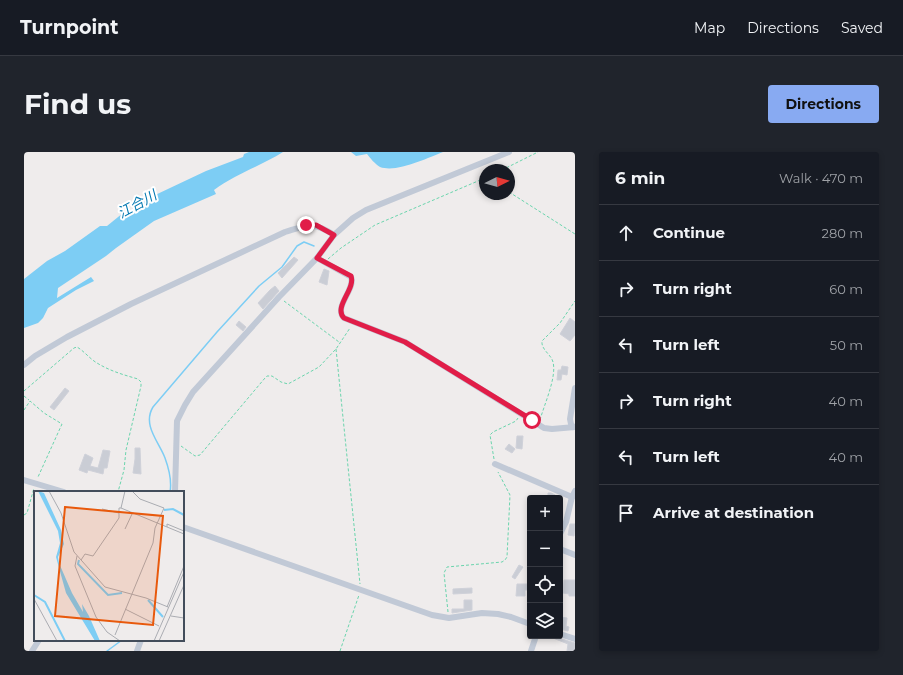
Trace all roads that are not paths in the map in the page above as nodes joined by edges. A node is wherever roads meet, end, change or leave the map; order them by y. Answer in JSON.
{"nodes":[{"id":1,"x":509,"y":152,"type":"edge"},
{"id":2,"x":334,"y":235,"type":"junction"},
{"id":3,"x":317,"y":258,"type":"junction"},
{"id":4,"x":24,"y":365,"type":"edge"},
{"id":5,"x":575,"y":388,"type":"edge"},
{"id":6,"x":574,"y":427,"type":"edge"},
{"id":7,"x":495,"y":464,"type":"road end"},
{"id":8,"x":24,"y":480,"type":"edge"},
{"id":9,"x":60,"y":491,"type":"edge"},
{"id":10,"x":175,"y":491,"type":"edge"},
{"id":11,"x":574,"y":494,"type":"edge"},
{"id":12,"x":184,"y":527,"type":"edge"},
{"id":13,"x":562,"y":531,"type":"edge"},
{"id":14,"x":563,"y":550,"type":"edge"},
{"id":15,"x":575,"y":555,"type":"edge"},
{"id":16,"x":527,"y":623,"type":"edge"},
{"id":17,"x":563,"y":635,"type":"edge"},
{"id":18,"x":535,"y":639,"type":"edge"},
{"id":19,"x":575,"y":639,"type":"edge"},
{"id":20,"x":38,"y":641,"type":"edge"},
{"id":21,"x":141,"y":641,"type":"edge"},
{"id":22,"x":32,"y":651,"type":"edge"},
{"id":23,"x":137,"y":651,"type":"edge"},
{"id":24,"x":531,"y":651,"type":"edge"}],
"edges":[{"from":1,"to":2,"type":"street"},
{"from":2,"to":3,"type":"street"},
{"from":2,"to":4,"type":"street"},
{"from":3,"to":6,"type":"street"},
{"from":3,"to":10,"type":"street"},
{"from":5,"to":6,"type":"street"},
{"from":7,"to":11,"type":"street"},
{"from":8,"to":9,"type":"street"},
{"from":11,"to":13,"type":"street"},
{"from":12,"to":16,"type":"street"},
{"from":14,"to":15,"type":"street"},
{"from":17,"to":19,"type":"street"},
{"from":18,"to":24,"type":"street"},
{"from":20,"to":22,"type":"street"},
{"from":21,"to":23,"type":"street"}]}
